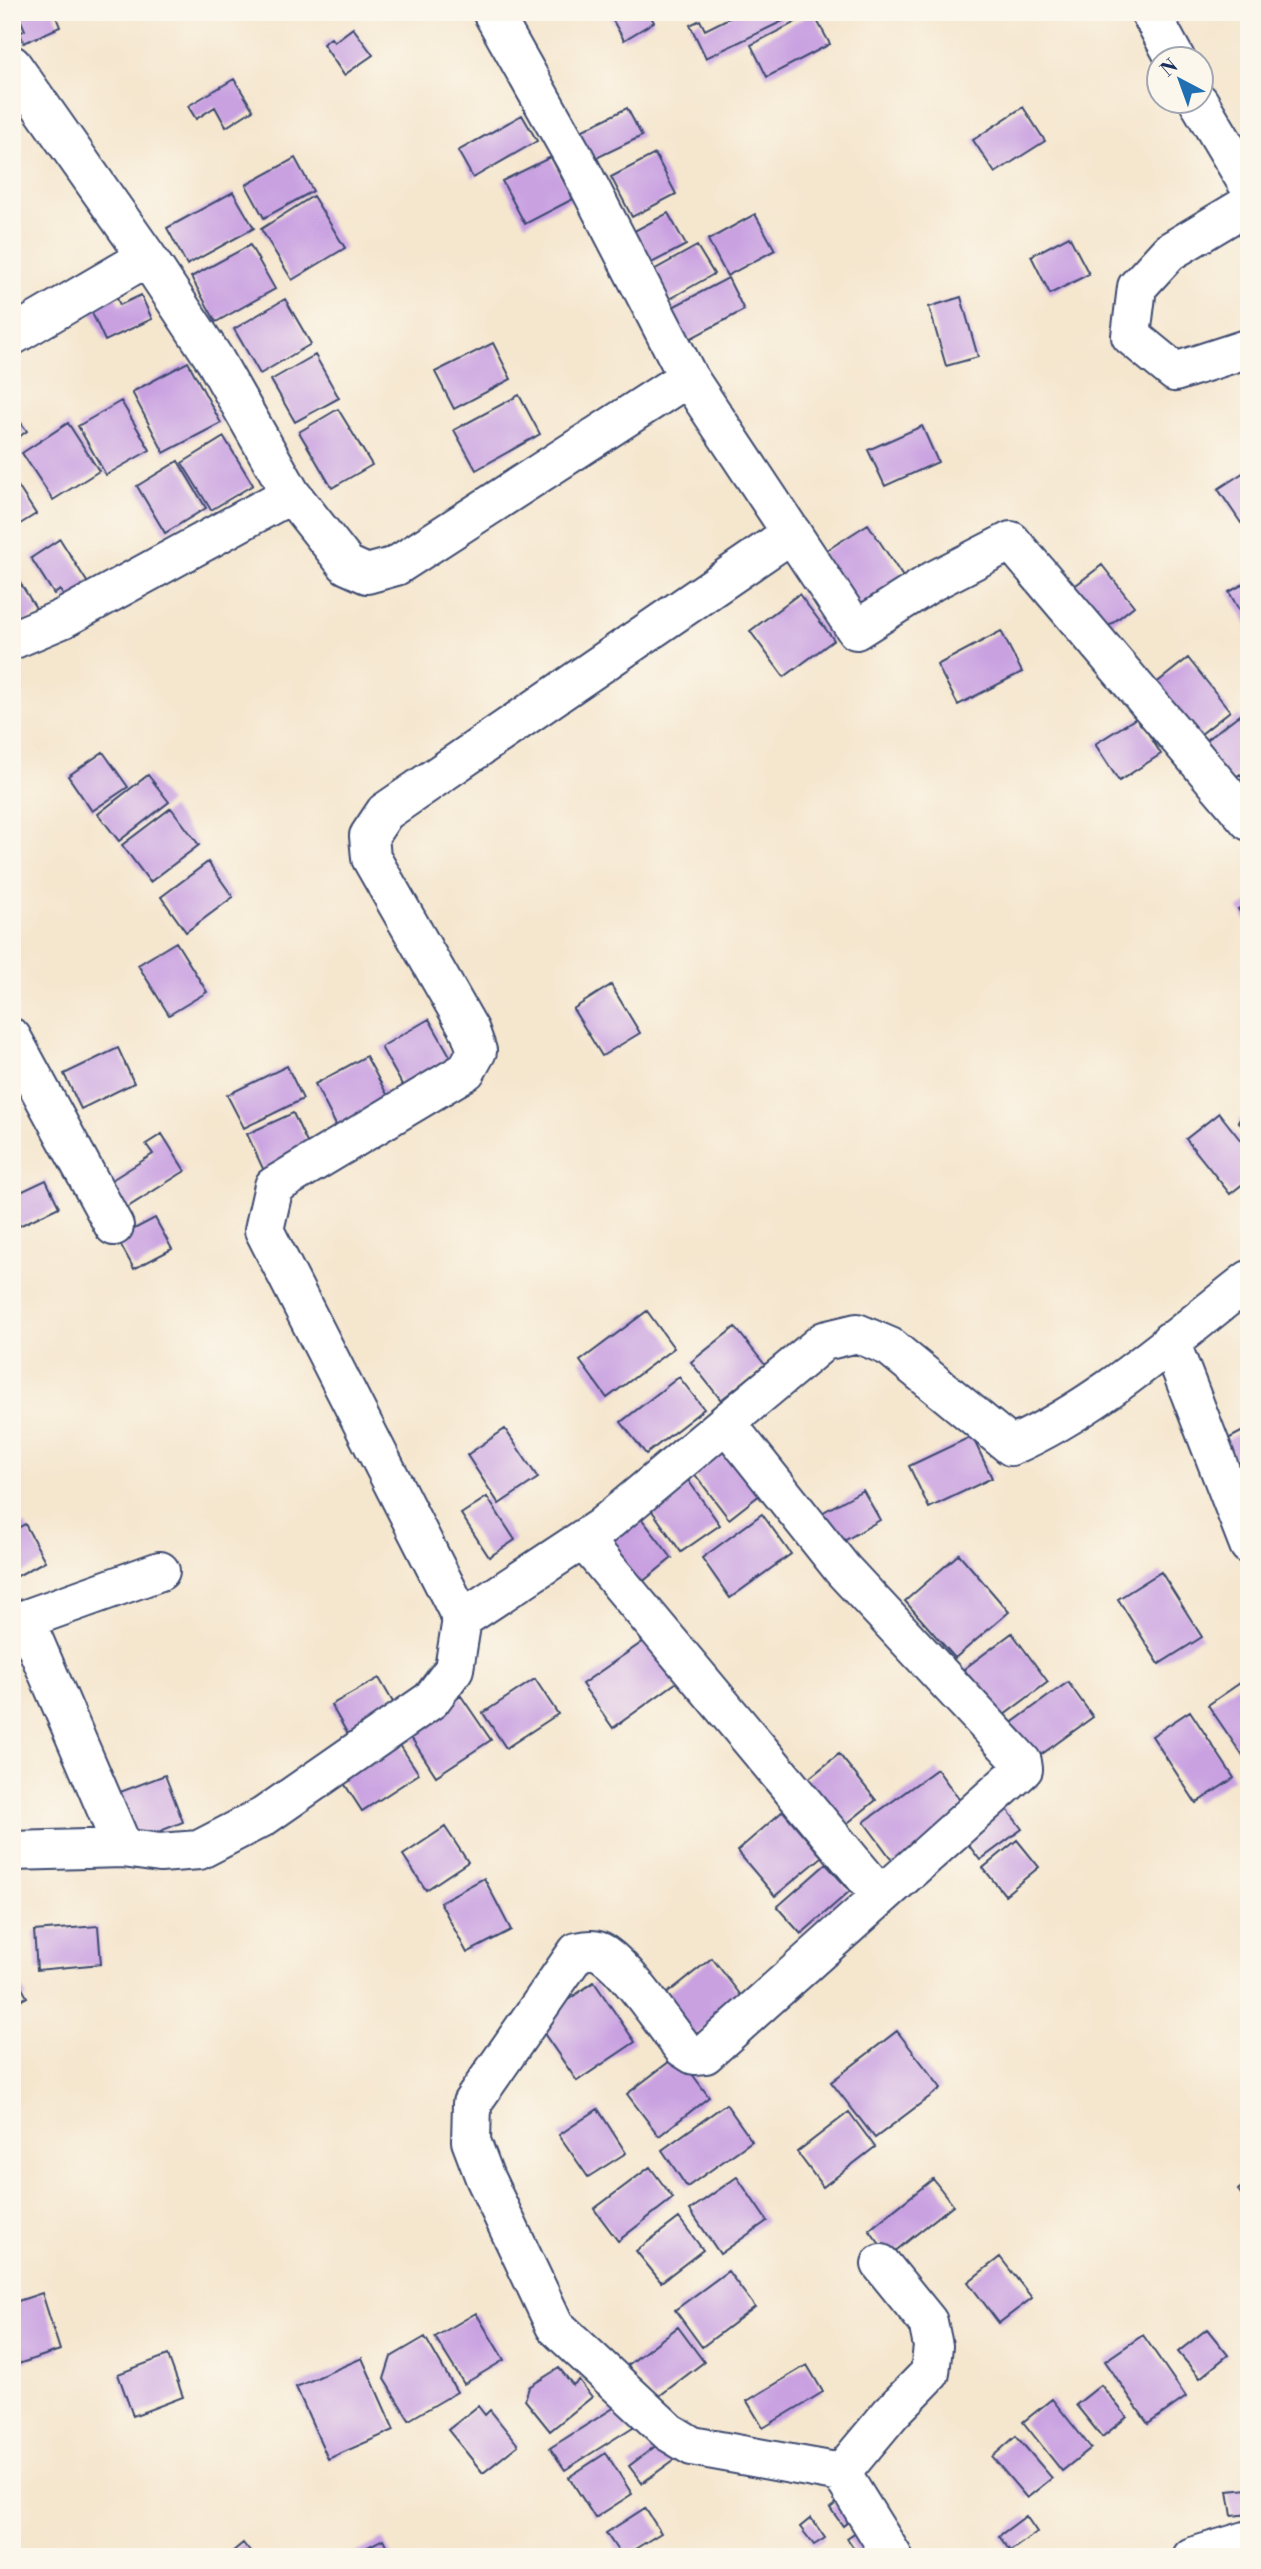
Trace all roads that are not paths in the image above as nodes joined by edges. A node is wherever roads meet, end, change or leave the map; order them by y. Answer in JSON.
{"nodes":[{"id":1,"x":492,"y":12,"type":"edge"},
{"id":2,"x":1150,"y":12,"type":"edge"},
{"id":3,"x":1168,"y":46,"type":"edge"},
{"id":4,"x":12,"y":65,"type":"edge"},
{"id":5,"x":1215,"y":116,"type":"edge"},
{"id":6,"x":1236,"y":134,"type":"edge"},
{"id":7,"x":1249,"y":186,"type":"edge"},
{"id":8,"x":1249,"y":204,"type":"edge"},
{"id":9,"x":147,"y":257,"type":"junction"},
{"id":10,"x":12,"y":336,"type":"edge"},
{"id":11,"x":1249,"y":348,"type":"edge"},
{"id":12,"x":688,"y":377,"type":"junction"},
{"id":13,"x":291,"y":494,"type":"junction"},
{"id":14,"x":792,"y":533,"type":"junction"},
{"id":15,"x":12,"y":640,"type":"edge"},
{"id":16,"x":1249,"y":821,"type":"edge"},
{"id":17,"x":12,"y":1038,"type":"edge"},
{"id":18,"x":114,"y":1226,"type":"dead end"},
{"id":19,"x":1249,"y":1280,"type":"edge"},
{"id":20,"x":1170,"y":1341,"type":"junction"},
{"id":21,"x":727,"y":1424,"type":"junction"},
{"id":22,"x":583,"y":1539,"type":"junction"},
{"id":23,"x":1249,"y":1545,"type":"edge"},
{"id":24,"x":160,"y":1571,"type":"dead end"},
{"id":25,"x":463,"y":1619,"type":"junction"},
{"id":26,"x":18,"y":1622,"type":"edge"},
{"id":27,"x":123,"y":1848,"type":"junction"},
{"id":28,"x":12,"y":1851,"type":"edge"},
{"id":29,"x":881,"y":1896,"type":"junction"},
{"id":30,"x":881,"y":2263,"type":"dead end"},
{"id":31,"x":841,"y":2473,"type":"junction"},
{"id":32,"x":1249,"y":2540,"type":"edge"},
{"id":33,"x":1203,"y":2555,"type":"edge"},
{"id":34,"x":893,"y":2557,"type":"edge"}],
"edges":[{"from":1,"to":12,"type":"street"},
{"from":2,"to":3,"type":"street"},
{"from":4,"to":9,"type":"street"},
{"from":5,"to":6,"type":"street"},
{"from":6,"to":7,"type":"street"},
{"from":8,"to":11,"type":"street"},
{"from":9,"to":10,"type":"street"},
{"from":9,"to":13,"type":"street"},
{"from":12,"to":13,"type":"street"},
{"from":12,"to":14,"type":"street"},
{"from":13,"to":15,"type":"street"},
{"from":14,"to":16,"type":"street"},
{"from":14,"to":25,"type":"street"},
{"from":17,"to":18,"type":"street"},
{"from":19,"to":20,"type":"street"},
{"from":20,"to":21,"type":"street"},
{"from":20,"to":23,"type":"street"},
{"from":21,"to":22,"type":"street"},
{"from":21,"to":29,"type":"street"},
{"from":22,"to":25,"type":"street"},
{"from":22,"to":29,"type":"street"},
{"from":24,"to":26,"type":"street"},
{"from":25,"to":27,"type":"street"},
{"from":26,"to":27,"type":"street"},
{"from":27,"to":28,"type":"street"},
{"from":29,"to":31,"type":"street"},
{"from":30,"to":31,"type":"street"},
{"from":31,"to":34,"type":"street"},
{"from":32,"to":33,"type":"street"}]}
